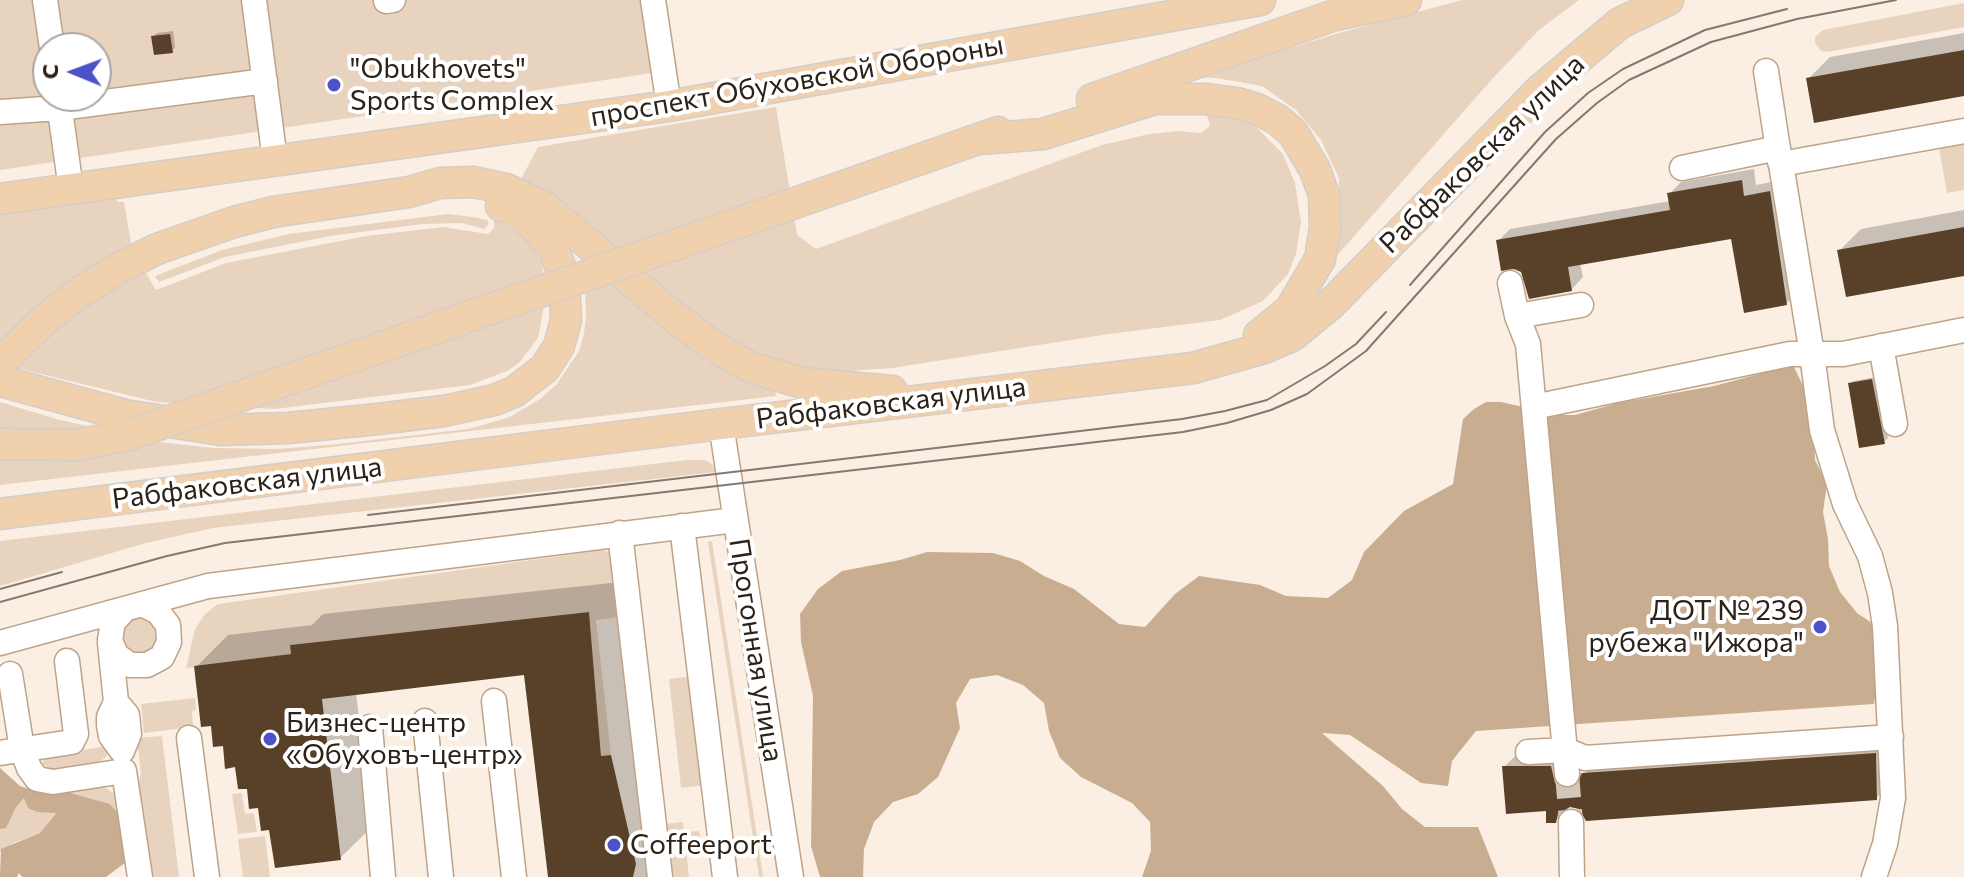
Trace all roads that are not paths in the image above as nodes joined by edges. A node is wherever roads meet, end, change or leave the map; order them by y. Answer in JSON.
{"nodes":[{"id":1,"x":45,"y":0,"type":"edge"},
{"id":2,"x":254,"y":0,"type":"edge"},
{"id":3,"x":393,"y":0,"type":"edge"},
{"id":4,"x":653,"y":0,"type":"edge"},
{"id":5,"x":1260,"y":0,"type":"edge"},
{"id":6,"x":1406,"y":0,"type":"edge"},
{"id":7,"x":386,"y":1,"type":"edge"},
{"id":8,"x":1660,"y":3,"type":"edge"},
{"id":9,"x":50,"y":32,"type":"edge"},
{"id":10,"x":1766,"y":71,"type":"dead end"},
{"id":11,"x":265,"y":81,"type":"junction"},
{"id":12,"x":112,"y":97,"type":"edge"},
{"id":13,"x":669,"y":106,"type":"junction"},
{"id":14,"x":32,"y":107,"type":"edge"},
{"id":15,"x":0,"y":112,"type":"edge"},
{"id":16,"x":60,"y":112,"type":"edge"},
{"id":17,"x":1964,"y":131,"type":"edge"},
{"id":18,"x":980,"y":139,"type":"junction"},
{"id":19,"x":1780,"y":156,"type":"junction"},
{"id":20,"x":275,"y":160,"type":"junction"},
{"id":21,"x":1682,"y":168,"type":"dead end"},
{"id":22,"x":71,"y":189,"type":"junction"},
{"id":23,"x":409,"y":192,"type":"junction"},
{"id":24,"x":0,"y":199,"type":"edge"},
{"id":25,"x":1510,"y":283,"type":"dead end"},
{"id":26,"x":1581,"y":305,"type":"dead end"},
{"id":27,"x":1517,"y":316,"type":"junction"},
{"id":28,"x":1964,"y":330,"type":"edge"},
{"id":29,"x":1881,"y":346,"type":"junction"},
{"id":30,"x":1812,"y":354,"type":"junction"},
{"id":31,"x":0,"y":363,"type":"edge"},
{"id":32,"x":1193,"y":368,"type":"junction"},
{"id":33,"x":0,"y":381,"type":"edge"},
{"id":34,"x":946,"y":396,"type":"junction"},
{"id":35,"x":1534,"y":407,"type":"junction"},
{"id":36,"x":721,"y":424,"type":"junction"},
{"id":37,"x":1895,"y":424,"type":"dead end"},
{"id":38,"x":0,"y":444,"type":"edge"},
{"id":39,"x":0,"y":514,"type":"edge"},
{"id":40,"x":735,"y":520,"type":"junction"},
{"id":41,"x":682,"y":526,"type":"junction"},
{"id":42,"x":620,"y":533,"type":"junction"},
{"id":43,"x":183,"y":593,"type":"junction"},
{"id":44,"x":133,"y":606,"type":"junction"},
{"id":45,"x":76,"y":622,"type":"junction"},
{"id":46,"x":168,"y":625,"type":"junction"},
{"id":47,"x":110,"y":640,"type":"junction"},
{"id":48,"x":0,"y":643,"type":"edge"},
{"id":49,"x":67,"y":661,"type":"dead end"},
{"id":50,"x":10,"y":674,"type":"dead end"},
{"id":51,"x":494,"y":701,"type":"dead end"},
{"id":52,"x":425,"y":721,"type":"dead end"},
{"id":53,"x":370,"y":727,"type":"dead end"},
{"id":54,"x":1891,"y":737,"type":"junction"},
{"id":55,"x":189,"y":738,"type":"dead end"},
{"id":56,"x":11,"y":751,"type":"edge"},
{"id":57,"x":1528,"y":752,"type":"dead end"},
{"id":58,"x":123,"y":761,"type":"junction"},
{"id":59,"x":1567,"y":762,"type":"junction"},
{"id":60,"x":1571,"y":822,"type":"tunnel mouth"},
{"id":61,"x":140,"y":877,"type":"edge"},
{"id":62,"x":207,"y":877,"type":"edge"},
{"id":63,"x":383,"y":877,"type":"edge"},
{"id":64,"x":441,"y":877,"type":"edge"},
{"id":65,"x":514,"y":877,"type":"edge"},
{"id":66,"x":660,"y":877,"type":"edge"},
{"id":67,"x":725,"y":877,"type":"edge"},
{"id":68,"x":791,"y":877,"type":"edge"},
{"id":69,"x":1572,"y":877,"type":"edge"},
{"id":70,"x":1874,"y":877,"type":"edge"}],
"edges":[{"from":1,"to":9,"type":"street"},
{"from":2,"to":11,"type":"street"},
{"from":3,"to":7,"type":"street"},
{"from":4,"to":13,"type":"street"},
{"from":5,"to":13,"type":"main road","name":"проспект Обуховской Обороны"},
{"from":6,"to":18,"type":"main road"},
{"from":8,"to":32,"type":"main road","name":"Рабфаковская улица"},
{"from":10,"to":19,"type":"street"},
{"from":11,"to":12,"type":"street"},
{"from":11,"to":20,"type":"street"},
{"from":13,"to":20,"type":"main road","name":"проспект Обуховской Обороны"},
{"from":14,"to":15,"type":"street"},
{"from":16,"to":22,"type":"street"},
{"from":17,"to":19,"type":"street"},
{"from":18,"to":32,"type":"main road"},
{"from":18,"to":38,"type":"main road","bridge":true},
{"from":19,"to":21,"type":"street"},
{"from":19,"to":30,"type":"street"},
{"from":20,"to":22,"type":"main road","name":"проспект Обуховской Обороны"},
{"from":22,"to":24,"type":"main road","name":"проспект Обуховской Обороны"},
{"from":23,"to":31,"type":"main road"},
{"from":23,"to":33,"type":"main road"},
{"from":23,"to":34,"type":"main road"},
{"from":25,"to":27,"type":"street"},
{"from":26,"to":27,"type":"street"},
{"from":27,"to":35,"type":"street"},
{"from":28,"to":29,"type":"street"},
{"from":29,"to":30,"type":"street"},
{"from":29,"to":37,"type":"street"},
{"from":30,"to":35,"type":"street"},
{"from":30,"to":54,"type":"street"},
{"from":32,"to":34,"type":"main road","name":"Рабфаковская улица"},
{"from":34,"to":36,"type":"main road","name":"Рабфаковская улица"},
{"from":35,"to":59,"type":"street"},
{"from":36,"to":39,"type":"main road","name":"Рабфаковская улица"},
{"from":36,"to":40,"type":"street","name":"Прогонная улица"},
{"from":40,"to":41,"type":"street"},
{"from":40,"to":68,"type":"street","name":"Прогонная улица"},
{"from":41,"to":42,"type":"street"},
{"from":41,"to":67,"type":"street"},
{"from":42,"to":43,"type":"street"},
{"from":42,"to":66,"type":"street"},
{"from":43,"to":44,"type":"street"},
{"from":43,"to":46,"type":"street"},
{"from":44,"to":45,"type":"street"},
{"from":44,"to":46,"type":"street"},
{"from":44,"to":47,"type":"street"},
{"from":45,"to":47,"type":"street"},
{"from":45,"to":48,"type":"street"},
{"from":46,"to":47,"type":"street"},
{"from":47,"to":58,"type":"street"},
{"from":49,"to":56,"type":"street"},
{"from":50,"to":56,"type":"street"},
{"from":51,"to":65,"type":"street"},
{"from":52,"to":64,"type":"street"},
{"from":53,"to":63,"type":"street"},
{"from":54,"to":59,"type":"street"},
{"from":54,"to":70,"type":"street"},
{"from":55,"to":62,"type":"street"},
{"from":56,"to":58,"type":"street"},
{"from":57,"to":59,"type":"street"},
{"from":58,"to":61,"type":"street"},
{"from":60,"to":69,"type":"street"}]}
